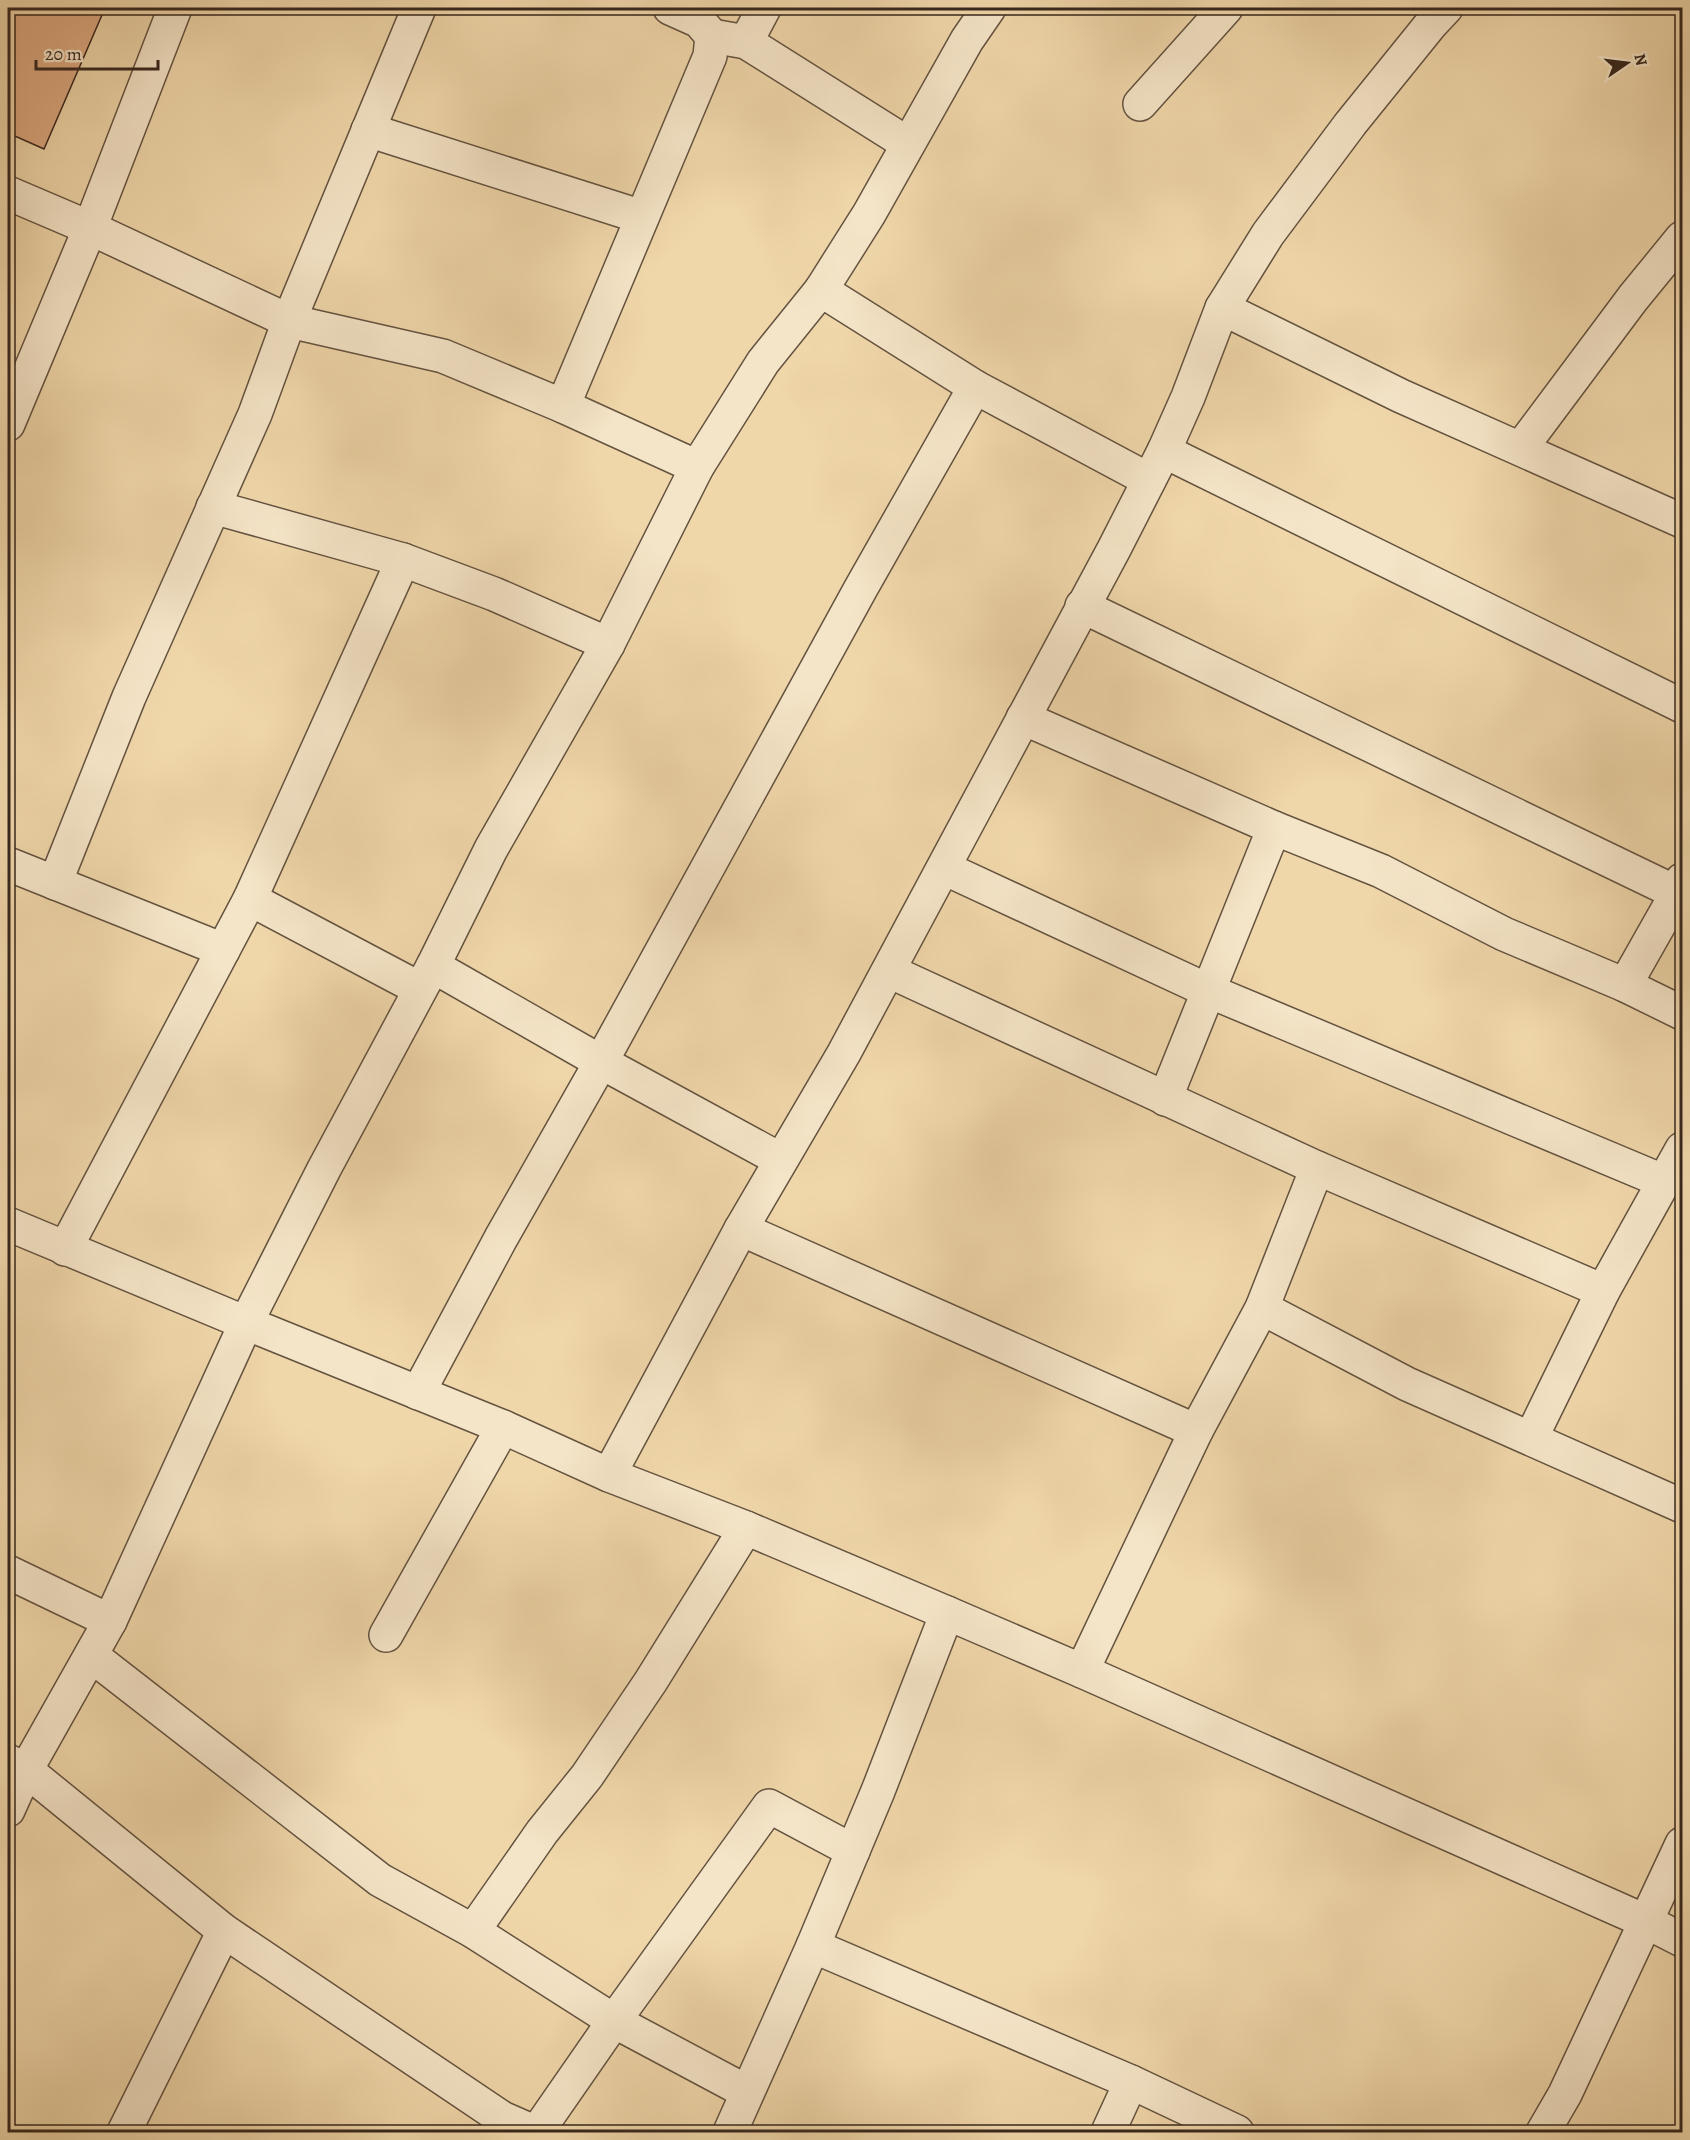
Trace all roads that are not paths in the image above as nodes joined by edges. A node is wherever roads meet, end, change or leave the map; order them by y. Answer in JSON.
{"nodes":[{"id":1,"x":175,"y":8,"type":"edge"},
{"id":2,"x":419,"y":8,"type":"edge"},
{"id":3,"x":670,"y":8,"type":"edge"},
{"id":4,"x":764,"y":8,"type":"edge"},
{"id":5,"x":989,"y":8,"type":"edge"},
{"id":6,"x":1226,"y":8,"type":"edge"},
{"id":7,"x":1430,"y":13,"type":"edge"},
{"id":8,"x":712,"y":36,"type":"junction"},
{"id":9,"x":746,"y":42,"type":"junction"},
{"id":10,"x":1140,"y":104,"type":"dead end"},
{"id":11,"x":368,"y":130,"type":"junction"},
{"id":12,"x":908,"y":144,"type":"junction"},
{"id":13,"x":8,"y":193,"type":"edge"},
{"id":14,"x":642,"y":217,"type":"junction"},
{"id":15,"x":90,"y":228,"type":"junction"},
{"id":16,"x":1683,"y":238,"type":"edge"},
{"id":17,"x":820,"y":290,"type":"junction"},
{"id":18,"x":1222,"y":308,"type":"junction"},
{"id":19,"x":289,"y":321,"type":"junction"},
{"id":20,"x":975,"y":387,"type":"junction"},
{"id":21,"x":563,"y":406,"type":"junction"},
{"id":22,"x":8,"y":424,"type":"edge"},
{"id":23,"x":1521,"y":448,"type":"junction"},
{"id":24,"x":1164,"y":451,"type":"junction"},
{"id":25,"x":698,"y":467,"type":"junction"},
{"id":26,"x":1149,"y":480,"type":"junction"},
{"id":27,"x":213,"y":507,"type":"junction"},
{"id":28,"x":1683,"y":521,"type":"edge"},
{"id":29,"x":403,"y":560,"type":"junction"},
{"id":30,"x":1082,"y":606,"type":"junction"},
{"id":31,"x":608,"y":644,"type":"junction"},
{"id":32,"x":1683,"y":706,"type":"edge"},
{"id":33,"x":1023,"y":718,"type":"junction"},
{"id":34,"x":1274,"y":828,"type":"junction"},
{"id":35,"x":8,"y":864,"type":"edge"},
{"id":36,"x":944,"y":868,"type":"junction"},
{"id":37,"x":56,"y":882,"type":"junction"},
{"id":38,"x":1680,"y":886,"type":"edge"},
{"id":39,"x":250,"y":899,"type":"junction"},
{"id":40,"x":223,"y":950,"type":"junction"},
{"id":41,"x":889,"y":971,"type":"junction"},
{"id":42,"x":426,"y":978,"type":"junction"},
{"id":43,"x":1625,"y":985,"type":"junction"},
{"id":44,"x":1209,"y":991,"type":"junction"},
{"id":45,"x":1683,"y":1013,"type":"edge"},
{"id":46,"x":601,"y":1062,"type":"junction"},
{"id":47,"x":1165,"y":1099,"type":"junction"},
{"id":48,"x":1683,"y":1149,"type":"edge"},
{"id":49,"x":780,"y":1160,"type":"junction"},
{"id":50,"x":1317,"y":1168,"type":"junction"},
{"id":51,"x":1665,"y":1182,"type":"junction"},
{"id":52,"x":8,"y":1224,"type":"edge"},
{"id":53,"x":741,"y":1229,"type":"junction"},
{"id":54,"x":65,"y":1249,"type":"junction"},
{"id":55,"x":1603,"y":1291,"type":"junction"},
{"id":56,"x":1262,"y":1308,"type":"junction"},
{"id":57,"x":246,"y":1323,"type":"junction"},
{"id":58,"x":418,"y":1393,"type":"junction"},
{"id":59,"x":503,"y":1427,"type":"junction"},
{"id":60,"x":1196,"y":1431,"type":"junction"},
{"id":61,"x":1531,"y":1438,"type":"junction"},
{"id":62,"x":609,"y":1474,"type":"junction"},
{"id":63,"x":1683,"y":1506,"type":"edge"},
{"id":64,"x":746,"y":1528,"type":"junction"},
{"id":65,"x":8,"y":1572,"type":"edge"},
{"id":66,"x":947,"y":1613,"type":"junction"},
{"id":67,"x":110,"y":1621,"type":"junction"},
{"id":68,"x":386,"y":1635,"type":"dead end"},
{"id":69,"x":92,"y":1656,"type":"junction"},
{"id":70,"x":1082,"y":1671,"type":"junction"},
{"id":71,"x":17,"y":1766,"type":"edge"},
{"id":72,"x":8,"y":1810,"type":"edge"},
{"id":73,"x":1683,"y":1844,"type":"edge"},
{"id":74,"x":853,"y":1851,"type":"junction"},
{"id":75,"x":1647,"y":1922,"type":"junction"},
{"id":76,"x":224,"y":1931,"type":"junction"},
{"id":77,"x":473,"y":1931,"type":"junction"},
{"id":78,"x":1683,"y":1940,"type":"edge"},
{"id":79,"x":813,"y":1946,"type":"junction"},
{"id":80,"x":614,"y":2021,"type":"junction"},
{"id":81,"x":1131,"y":2082,"type":"junction"},
{"id":82,"x":747,"y":2092,"type":"junction"},
{"id":83,"x":498,"y":2125,"type":"edge"},
{"id":84,"x":124,"y":2133,"type":"edge"},
{"id":85,"x":536,"y":2133,"type":"edge"},
{"id":86,"x":730,"y":2133,"type":"edge"},
{"id":87,"x":1108,"y":2133,"type":"edge"},
{"id":88,"x":1238,"y":2133,"type":"edge"},
{"id":89,"x":1543,"y":2133,"type":"edge"}],
"edges":[{"from":1,"to":15,"type":"street"},
{"from":2,"to":11,"type":"street"},
{"from":3,"to":8,"type":"street"},
{"from":4,"to":9,"type":"street"},
{"from":5,"to":12,"type":"street"},
{"from":6,"to":10,"type":"street"},
{"from":7,"to":18,"type":"street"},
{"from":8,"to":9,"type":"street"},
{"from":8,"to":14,"type":"street"},
{"from":9,"to":12,"type":"street"},
{"from":11,"to":14,"type":"street"},
{"from":11,"to":19,"type":"street"},
{"from":12,"to":17,"type":"street"},
{"from":13,"to":15,"type":"street"},
{"from":14,"to":21,"type":"street"},
{"from":15,"to":19,"type":"street"},
{"from":15,"to":22,"type":"street"},
{"from":16,"to":23,"type":"street"},
{"from":17,"to":20,"type":"street"},
{"from":17,"to":25,"type":"street"},
{"from":18,"to":23,"type":"street"},
{"from":18,"to":24,"type":"street"},
{"from":19,"to":21,"type":"street"},
{"from":19,"to":27,"type":"street"},
{"from":20,"to":26,"type":"street"},
{"from":20,"to":46,"type":"street"},
{"from":21,"to":25,"type":"street"},
{"from":23,"to":28,"type":"street"},
{"from":24,"to":26,"type":"street"},
{"from":24,"to":32,"type":"street"},
{"from":25,"to":31,"type":"street"},
{"from":26,"to":30,"type":"street"},
{"from":27,"to":29,"type":"street"},
{"from":27,"to":37,"type":"street"},
{"from":29,"to":31,"type":"street"},
{"from":29,"to":39,"type":"street"},
{"from":30,"to":33,"type":"street"},
{"from":30,"to":38,"type":"street"},
{"from":31,"to":42,"type":"street"},
{"from":33,"to":34,"type":"street"},
{"from":33,"to":36,"type":"street"},
{"from":34,"to":43,"type":"street"},
{"from":34,"to":44,"type":"street"},
{"from":35,"to":37,"type":"street"},
{"from":36,"to":41,"type":"street"},
{"from":36,"to":44,"type":"street"},
{"from":37,"to":40,"type":"street"},
{"from":38,"to":43,"type":"street"},
{"from":39,"to":40,"type":"street"},
{"from":39,"to":42,"type":"street"},
{"from":40,"to":54,"type":"street"},
{"from":41,"to":47,"type":"street"},
{"from":41,"to":49,"type":"street"},
{"from":42,"to":46,"type":"street"},
{"from":42,"to":57,"type":"street"},
{"from":43,"to":45,"type":"street"},
{"from":44,"to":47,"type":"street"},
{"from":44,"to":51,"type":"street"},
{"from":46,"to":49,"type":"street"},
{"from":46,"to":58,"type":"street"},
{"from":47,"to":50,"type":"street"},
{"from":48,"to":51,"type":"street"},
{"from":49,"to":53,"type":"street"},
{"from":50,"to":55,"type":"street"},
{"from":50,"to":56,"type":"street"},
{"from":51,"to":55,"type":"street"},
{"from":52,"to":54,"type":"street"},
{"from":53,"to":60,"type":"street"},
{"from":53,"to":62,"type":"street"},
{"from":54,"to":57,"type":"street"},
{"from":55,"to":61,"type":"street"},
{"from":56,"to":60,"type":"street"},
{"from":56,"to":61,"type":"street"},
{"from":57,"to":58,"type":"street"},
{"from":57,"to":67,"type":"street"},
{"from":58,"to":59,"type":"street"},
{"from":59,"to":62,"type":"street"},
{"from":59,"to":68,"type":"street"},
{"from":60,"to":70,"type":"street"},
{"from":61,"to":63,"type":"street"},
{"from":62,"to":64,"type":"street"},
{"from":64,"to":66,"type":"street"},
{"from":64,"to":77,"type":"street"},
{"from":65,"to":67,"type":"street"},
{"from":66,"to":70,"type":"street"},
{"from":66,"to":74,"type":"street"},
{"from":67,"to":69,"type":"street"},
{"from":69,"to":71,"type":"street"},
{"from":69,"to":77,"type":"street"},
{"from":70,"to":75,"type":"street"},
{"from":71,"to":72,"type":"street"},
{"from":71,"to":76,"type":"street"},
{"from":73,"to":75,"type":"street"},
{"from":74,"to":79,"type":"street"},
{"from":74,"to":80,"type":"street"},
{"from":75,"to":78,"type":"street"},
{"from":75,"to":89,"type":"street"},
{"from":76,"to":83,"type":"street"},
{"from":76,"to":84,"type":"street"},
{"from":77,"to":80,"type":"street"},
{"from":79,"to":81,"type":"street"},
{"from":79,"to":82,"type":"street"},
{"from":80,"to":82,"type":"street"},
{"from":80,"to":85,"type":"street"},
{"from":81,"to":87,"type":"street"},
{"from":81,"to":88,"type":"street"},
{"from":82,"to":86,"type":"street"},
{"from":83,"to":85,"type":"street"}]}
